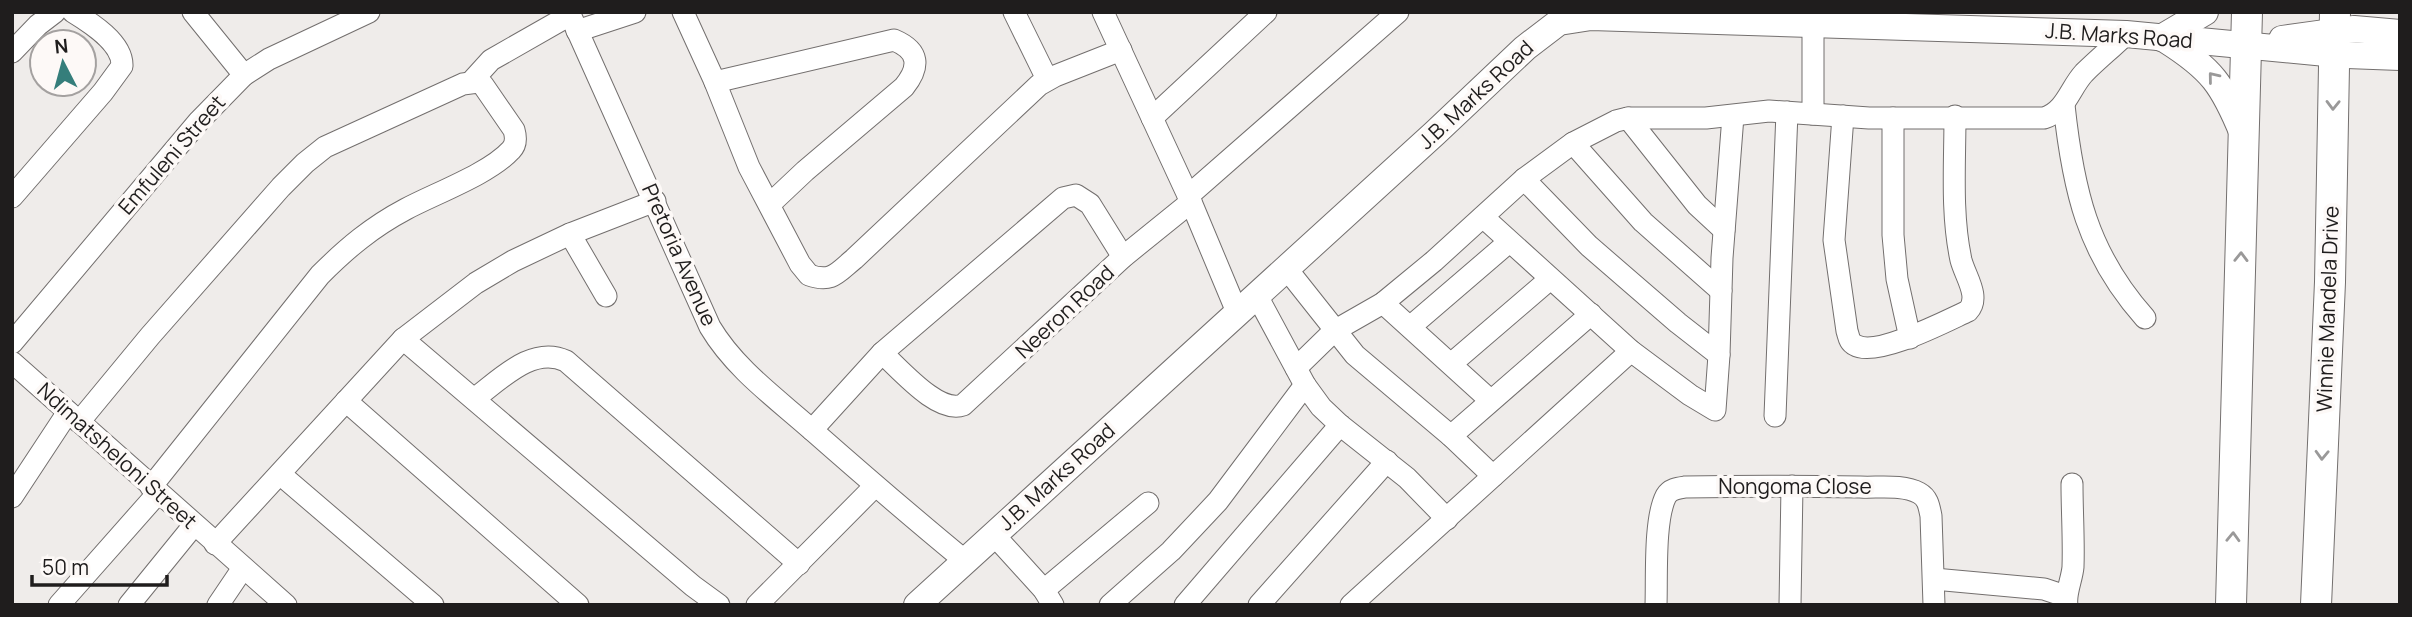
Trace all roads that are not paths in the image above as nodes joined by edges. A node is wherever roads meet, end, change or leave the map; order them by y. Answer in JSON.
{"nodes":[{"id":1,"x":55,"y":12,"type":"edge"},
{"id":2,"x":73,"y":12,"type":"edge"},
{"id":3,"x":193,"y":12,"type":"edge"},
{"id":4,"x":369,"y":12,"type":"edge"},
{"id":5,"x":635,"y":12,"type":"edge"},
{"id":6,"x":683,"y":12,"type":"edge"},
{"id":7,"x":1014,"y":12,"type":"edge"},
{"id":8,"x":1103,"y":12,"type":"edge"},
{"id":9,"x":1266,"y":12,"type":"edge"},
{"id":10,"x":1398,"y":12,"type":"edge"},
{"id":11,"x":2205,"y":12,"type":"edge"},
{"id":12,"x":2247,"y":12,"type":"edge"},
{"id":13,"x":1813,"y":18,"type":"edge"},
{"id":14,"x":1901,"y":19,"type":"edge"},
{"id":15,"x":572,"y":20,"type":"edge"},
{"id":16,"x":2334,"y":32,"type":"edge"},
{"id":17,"x":2400,"y":33,"type":"edge"},
{"id":18,"x":2126,"y":34,"type":"junction"},
{"id":19,"x":2161,"y":38,"type":"junction"},
{"id":20,"x":2246,"y":44,"type":"junction"},
{"id":21,"x":1121,"y":50,"type":"junction"},
{"id":22,"x":12,"y":52,"type":"edge"},
{"id":23,"x":2400,"y":57,"type":"edge"},
{"id":24,"x":244,"y":75,"type":"junction"},
{"id":25,"x":1047,"y":79,"type":"junction"},
{"id":26,"x":471,"y":82,"type":"junction"},
{"id":27,"x":715,"y":82,"type":"junction"},
{"id":28,"x":2064,"y":105,"type":"junction"},
{"id":29,"x":1787,"y":112,"type":"junction"},
{"id":30,"x":1814,"y":114,"type":"junction"},
{"id":31,"x":1733,"y":116,"type":"junction"},
{"id":32,"x":1955,"y":116,"type":"junction"},
{"id":33,"x":1843,"y":117,"type":"junction"},
{"id":34,"x":1152,"y":118,"type":"junction"},
{"id":35,"x":1628,"y":118,"type":"junction"},
{"id":36,"x":1893,"y":118,"type":"junction"},
{"id":37,"x":2243,"y":134,"type":"junction"},
{"id":38,"x":1573,"y":143,"type":"junction"},
{"id":39,"x":1524,"y":179,"type":"junction"},
{"id":40,"x":12,"y":197,"type":"edge"},
{"id":41,"x":1189,"y":199,"type":"junction"},
{"id":42,"x":655,"y":201,"type":"junction"},
{"id":43,"x":770,"y":205,"type":"junction"},
{"id":44,"x":1483,"y":217,"type":"junction"},
{"id":45,"x":1724,"y":230,"type":"junction"},
{"id":46,"x":570,"y":234,"type":"junction"},
{"id":47,"x":1508,"y":242,"type":"junction"},
{"id":48,"x":1123,"y":257,"type":"junction"},
{"id":49,"x":1286,"y":268,"type":"junction"},
{"id":50,"x":1550,"y":279,"type":"junction"},
{"id":51,"x":1721,"y":291,"type":"junction"},
{"id":52,"x":1256,"y":294,"type":"junction"},
{"id":53,"x":606,"y":296,"type":"dead end"},
{"id":54,"x":1382,"y":303,"type":"junction"},
{"id":55,"x":1237,"y":312,"type":"junction"},
{"id":56,"x":1591,"y":314,"type":"junction"},
{"id":57,"x":2145,"y":318,"type":"dead end"},
{"id":58,"x":1410,"y":327,"type":"junction"},
{"id":59,"x":1335,"y":331,"type":"junction"},
{"id":60,"x":1910,"y":338,"type":"junction"},
{"id":61,"x":403,"y":339,"type":"junction"},
{"id":62,"x":12,"y":343,"type":"edge"},
{"id":63,"x":1631,"y":351,"type":"junction"},
{"id":64,"x":882,"y":353,"type":"junction"},
{"id":65,"x":1719,"y":355,"type":"junction"},
{"id":66,"x":12,"y":362,"type":"edge"},
{"id":67,"x":1451,"y":364,"type":"junction"},
{"id":68,"x":1300,"y":376,"type":"junction"},
{"id":69,"x":474,"y":399,"type":"junction"},
{"id":70,"x":1490,"y":400,"type":"junction"},
{"id":71,"x":346,"y":401,"type":"junction"},
{"id":72,"x":1775,"y":416,"type":"dead end"},
{"id":73,"x":74,"y":417,"type":"junction"},
{"id":74,"x":1340,"y":425,"type":"junction"},
{"id":75,"x":812,"y":430,"type":"junction"},
{"id":76,"x":1451,"y":436,"type":"junction"},
{"id":77,"x":1387,"y":461,"type":"junction"},
{"id":78,"x":280,"y":474,"type":"junction"},
{"id":79,"x":1493,"y":476,"type":"junction"},
{"id":80,"x":2072,"y":484,"type":"dead end"},
{"id":81,"x":875,"y":486,"type":"junction"},
{"id":82,"x":1792,"y":486,"type":"junction"},
{"id":83,"x":155,"y":490,"type":"junction"},
{"id":84,"x":12,"y":497,"type":"edge"},
{"id":85,"x":1148,"y":502,"type":"dead end"},
{"id":86,"x":1447,"y":519,"type":"junction"},
{"id":87,"x":194,"y":525,"type":"junction"},
{"id":88,"x":994,"y":534,"type":"junction"},
{"id":89,"x":215,"y":544,"type":"junction"},
{"id":90,"x":964,"y":560,"type":"junction"},
{"id":91,"x":799,"y":564,"type":"junction"},
{"id":92,"x":243,"y":568,"type":"junction"},
{"id":93,"x":1934,"y":579,"type":"junction"},
{"id":94,"x":1049,"y":597,"type":"edge"},
{"id":95,"x":2066,"y":602,"type":"edge"},
{"id":96,"x":60,"y":605,"type":"edge"},
{"id":97,"x":129,"y":605,"type":"edge"},
{"id":98,"x":218,"y":605,"type":"edge"},
{"id":99,"x":286,"y":605,"type":"edge"},
{"id":100,"x":433,"y":605,"type":"edge"},
{"id":101,"x":578,"y":605,"type":"edge"},
{"id":102,"x":719,"y":605,"type":"edge"},
{"id":103,"x":757,"y":605,"type":"edge"},
{"id":104,"x":917,"y":605,"type":"edge"},
{"id":105,"x":1110,"y":605,"type":"edge"},
{"id":106,"x":1185,"y":605,"type":"edge"},
{"id":107,"x":1259,"y":605,"type":"edge"},
{"id":108,"x":1351,"y":605,"type":"edge"},
{"id":109,"x":1656,"y":605,"type":"edge"},
{"id":110,"x":1790,"y":605,"type":"edge"},
{"id":111,"x":1934,"y":605,"type":"edge"},
{"id":112,"x":2231,"y":605,"type":"edge"},
{"id":113,"x":2316,"y":605,"type":"edge"}],
"edges":[{"from":1,"to":22,"type":"street"},
{"from":2,"to":40,"type":"street"},
{"from":3,"to":24,"type":"street"},
{"from":4,"to":24,"type":"street","name":"Emfuleni Street"},
{"from":5,"to":15,"type":"street"},
{"from":6,"to":27,"type":"street"},
{"from":7,"to":25,"type":"street"},
{"from":8,"to":21,"type":"street"},
{"from":9,"to":34,"type":"street"},
{"from":10,"to":41,"type":"street","name":"Neeron Road"},
{"from":11,"to":19,"type":"street"},
{"from":12,"to":20,"type":"main road"},
{"from":13,"to":14,"type":"street","name":"J.B. Marks Road"},
{"from":13,"to":30,"type":"street"},
{"from":13,"to":49,"type":"street","name":"J.B. Marks Road"},
{"from":14,"to":18,"type":"street","name":"J.B. Marks Road"},
{"from":15,"to":26,"type":"street"},
{"from":15,"to":42,"type":"street","name":"Pretoria Avenue"},
{"from":16,"to":17,"type":"street"},
{"from":16,"to":20,"type":"street","name":"J.B. Marks Road"},
{"from":16,"to":23,"type":"street"},
{"from":16,"to":113,"type":"main road","name":"Winnie Mandela Drive","one_way":true},
{"from":18,"to":19,"type":"street","name":"J.B. Marks Road"},
{"from":18,"to":28,"type":"street"},
{"from":19,"to":20,"type":"street","name":"J.B. Marks Road"},
{"from":37,"to":19,"type":"street","one_way":true},
{"from":20,"to":37,"type":"main road"},
{"from":21,"to":25,"type":"street"},
{"from":21,"to":34,"type":"street"},
{"from":24,"to":62,"type":"street","name":"Emfuleni Street"},
{"from":25,"to":43,"type":"street"},
{"from":26,"to":73,"type":"street"},
{"from":26,"to":83,"type":"street"},
{"from":27,"to":43,"type":"street"},
{"from":27,"to":43,"type":"street"},
{"from":28,"to":32,"type":"street"},
{"from":28,"to":57,"type":"street"},
{"from":29,"to":30,"type":"street"},
{"from":29,"to":31,"type":"street"},
{"from":29,"to":72,"type":"street"},
{"from":30,"to":33,"type":"street"},
{"from":31,"to":35,"type":"street"},
{"from":31,"to":45,"type":"street"},
{"from":32,"to":36,"type":"street"},
{"from":32,"to":60,"type":"street"},
{"from":33,"to":36,"type":"street"},
{"from":33,"to":60,"type":"street"},
{"from":34,"to":41,"type":"street"},
{"from":35,"to":38,"type":"street"},
{"from":35,"to":45,"type":"street"},
{"from":36,"to":60,"type":"street"},
{"from":112,"to":37,"type":"main road","one_way":true},
{"from":38,"to":39,"type":"street"},
{"from":38,"to":51,"type":"street"},
{"from":39,"to":44,"type":"street"},
{"from":39,"to":65,"type":"street"},
{"from":41,"to":48,"type":"street","name":"Neeron Road"},
{"from":41,"to":55,"type":"street"},
{"from":42,"to":46,"type":"street"},
{"from":42,"to":75,"type":"street","name":"Pretoria Avenue"},
{"from":44,"to":47,"type":"street"},
{"from":44,"to":54,"type":"street"},
{"from":45,"to":51,"type":"street"},
{"from":46,"to":53,"type":"street"},
{"from":46,"to":61,"type":"street"},
{"from":47,"to":50,"type":"street"},
{"from":47,"to":58,"type":"street"},
{"from":48,"to":64,"type":"street","name":"Neeron Road"},
{"from":48,"to":64,"type":"street"},
{"from":49,"to":52,"type":"street","name":"J.B. Marks Road"},
{"from":49,"to":59,"type":"street"},
{"from":50,"to":56,"type":"street"},
{"from":50,"to":67,"type":"street"},
{"from":51,"to":65,"type":"street"},
{"from":52,"to":55,"type":"street","name":"J.B. Marks Road"},
{"from":52,"to":68,"type":"street"},
{"from":54,"to":58,"type":"street"},
{"from":54,"to":59,"type":"street"},
{"from":55,"to":88,"type":"street","name":"J.B. Marks Road"},
{"from":56,"to":63,"type":"street"},
{"from":56,"to":70,"type":"street"},
{"from":58,"to":67,"type":"street"},
{"from":59,"to":68,"type":"street"},
{"from":59,"to":76,"type":"street"},
{"from":61,"to":69,"type":"street"},
{"from":61,"to":71,"type":"street"},
{"from":63,"to":65,"type":"street"},
{"from":63,"to":79,"type":"street"},
{"from":64,"to":75,"type":"street"},
{"from":66,"to":73,"type":"street","name":"Ndimatsheloni Street"},
{"from":67,"to":70,"type":"street"},
{"from":68,"to":74,"type":"street"},
{"from":68,"to":105,"type":"street"},
{"from":69,"to":91,"type":"street"},
{"from":69,"to":102,"type":"street"},
{"from":70,"to":76,"type":"street"},
{"from":71,"to":78,"type":"street"},
{"from":71,"to":101,"type":"street"},
{"from":73,"to":83,"type":"street","name":"Ndimatsheloni Street"},
{"from":73,"to":84,"type":"street"},
{"from":74,"to":77,"type":"street"},
{"from":74,"to":106,"type":"street"},
{"from":75,"to":81,"type":"street","name":"Pretoria Avenue"},
{"from":76,"to":79,"type":"street"},
{"from":77,"to":86,"type":"street"},
{"from":77,"to":107,"type":"street"},
{"from":78,"to":89,"type":"street"},
{"from":78,"to":100,"type":"street"},
{"from":79,"to":86,"type":"street"},
{"from":80,"to":95,"type":"street"},
{"from":81,"to":90,"type":"street","name":"Pretoria Avenue"},
{"from":81,"to":91,"type":"street"},
{"from":82,"to":93,"type":"street","name":"Nongoma Close"},
{"from":82,"to":109,"type":"street","name":"Nongoma Close"},
{"from":82,"to":110,"type":"street"},
{"from":83,"to":87,"type":"street","name":"Ndimatsheloni Street"},
{"from":83,"to":96,"type":"street"},
{"from":85,"to":94,"type":"street"},
{"from":86,"to":108,"type":"street"},
{"from":87,"to":89,"type":"street","name":"Ndimatsheloni Street"},
{"from":87,"to":97,"type":"street"},
{"from":88,"to":90,"type":"street","name":"J.B. Marks Road"},
{"from":88,"to":94,"type":"street"},
{"from":89,"to":92,"type":"street","name":"Ndimatsheloni Street"},
{"from":90,"to":104,"type":"street","name":"J.B. Marks Road"},
{"from":91,"to":103,"type":"street"},
{"from":92,"to":98,"type":"street"},
{"from":92,"to":99,"type":"street","name":"Ndimatsheloni Street"},
{"from":93,"to":95,"type":"street"},
{"from":93,"to":111,"type":"street","name":"Nongoma Close"}]}
